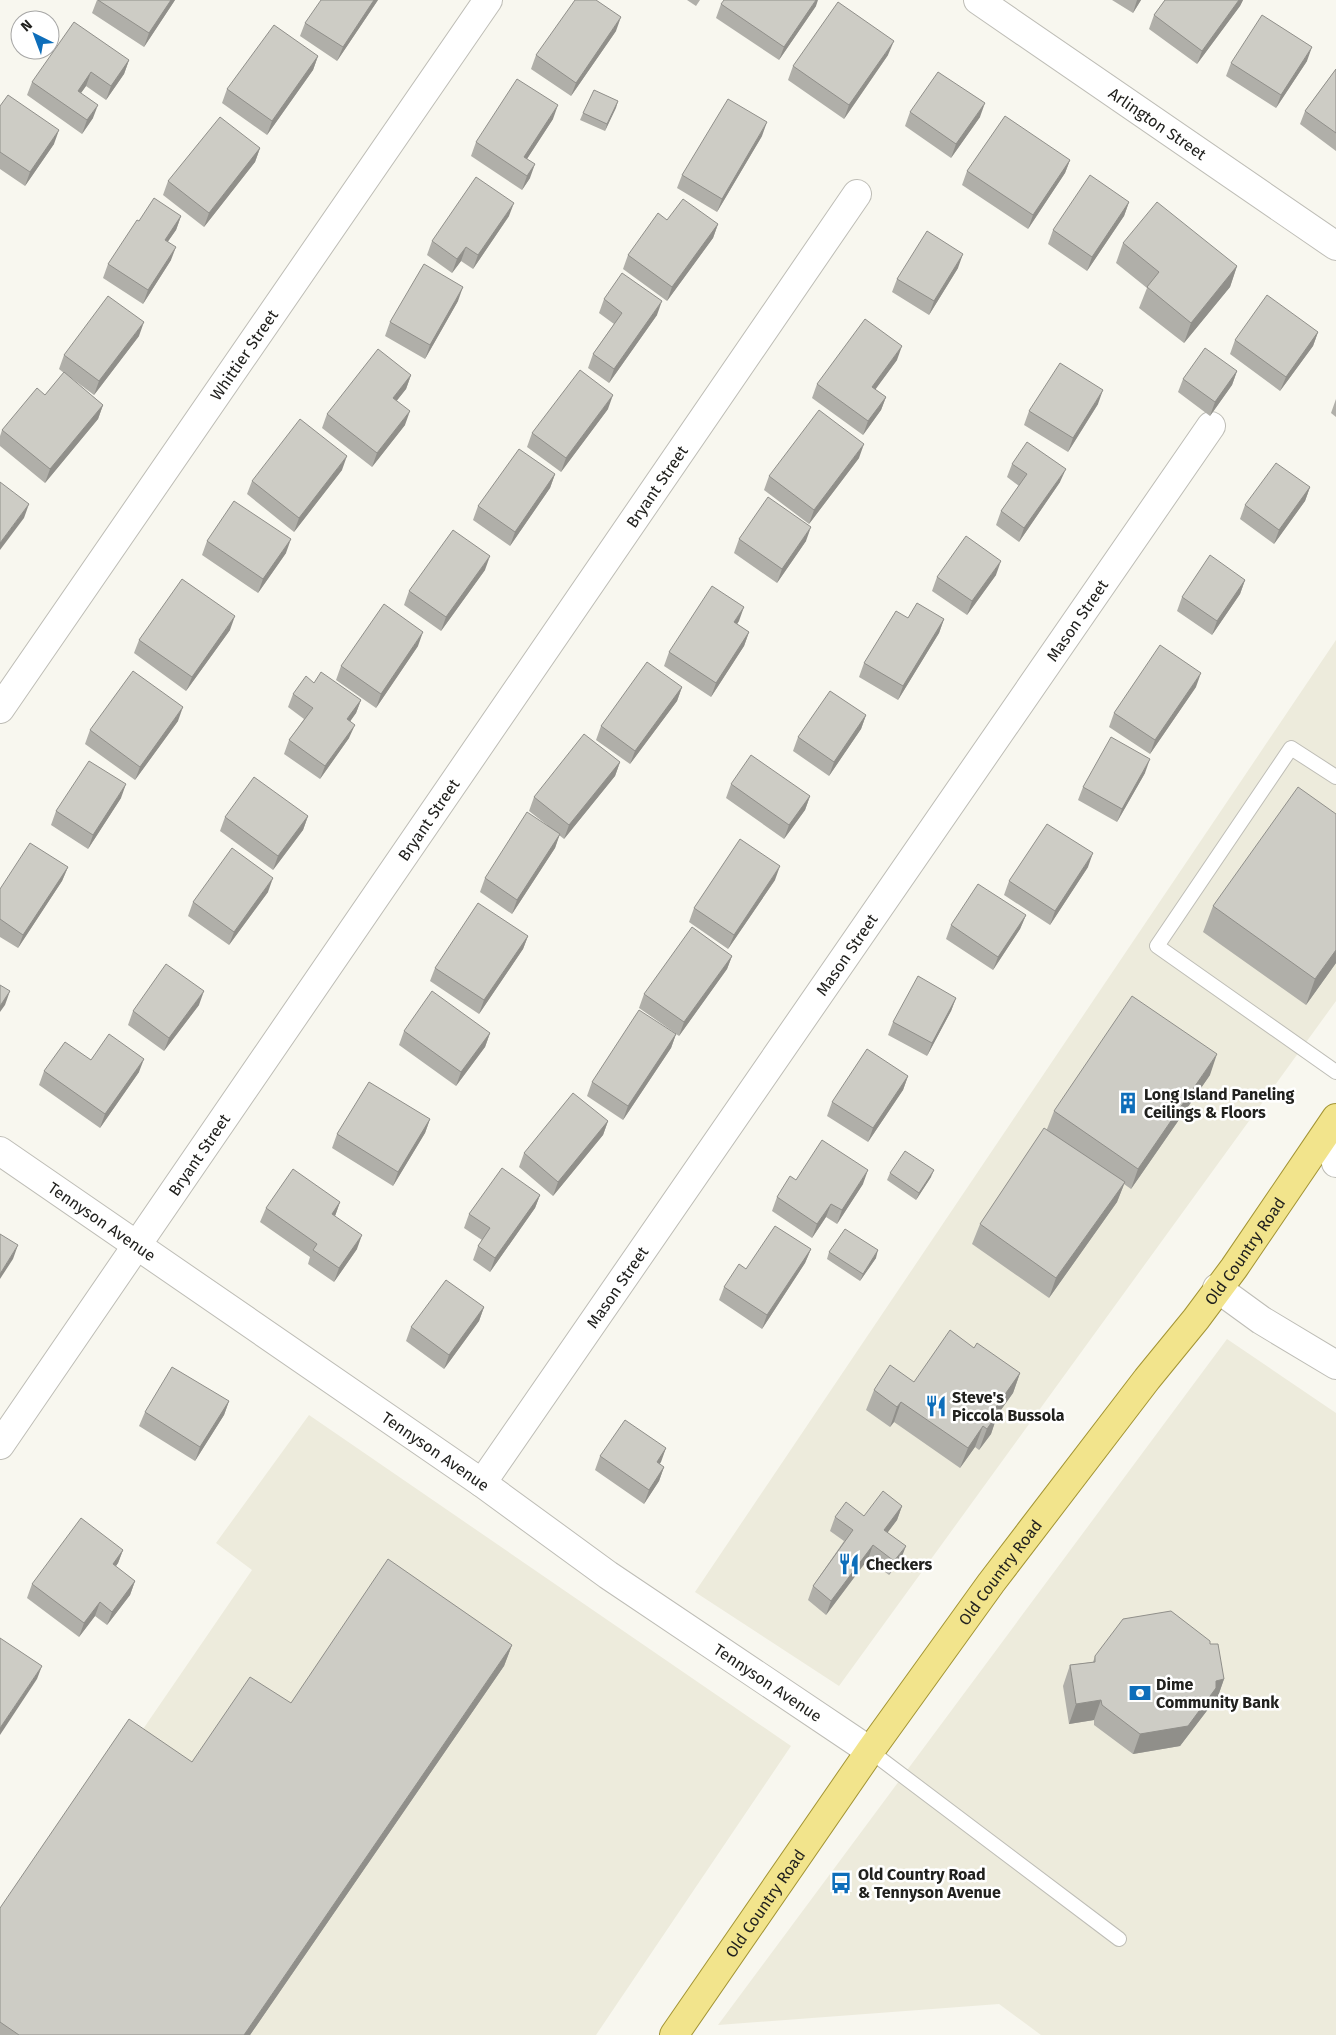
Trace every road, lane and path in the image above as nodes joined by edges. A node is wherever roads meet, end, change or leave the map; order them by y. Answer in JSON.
{"nodes":[{"id":1,"x":488,"y":0,"type":"edge"},
{"id":2,"x":978,"y":0,"type":"edge"},
{"id":3,"x":857,"y":194,"type":"dead end"},
{"id":4,"x":1336,"y":246,"type":"edge"},
{"id":5,"x":1211,"y":426,"type":"dead end"},
{"id":6,"x":0,"y":709,"type":"edge"},
{"id":7,"x":1336,"y":777,"type":"edge"},
{"id":8,"x":1336,"y":1072,"type":"edge"},
{"id":9,"x":1333,"y":1123,"type":"edge"},
{"id":10,"x":0,"y":1151,"type":"edge"},
{"id":11,"x":1336,"y":1163,"type":"edge"},
{"id":12,"x":138,"y":1245,"type":"junction"},
{"id":13,"x":1218,"y":1288,"type":"junction"},
{"id":14,"x":1336,"y":1366,"type":"edge"},
{"id":15,"x":0,"y":1445,"type":"edge"},
{"id":16,"x":482,"y":1483,"type":"junction"},
{"id":17,"x":870,"y":1751,"type":"junction"},
{"id":18,"x":1119,"y":1939,"type":"dead end"},
{"id":19,"x":674,"y":2035,"type":"edge"}],
"edges":[{"from":1,"to":6,"type":"street","name":"Whittier Street"},
{"from":2,"to":4,"type":"street","name":"Arlington Street"},
{"from":3,"to":12,"type":"street","name":"Bryant Street"},
{"from":5,"to":16,"type":"street","name":"Mason Street"},
{"from":7,"to":8,"type":"lane"},
{"from":9,"to":11,"type":"street"},
{"from":9,"to":13,"type":"main road","name":"Old Country Road"},
{"from":10,"to":12,"type":"street","name":"Tennyson Avenue"},
{"from":12,"to":15,"type":"street","name":"Bryant Street"},
{"from":12,"to":16,"type":"street","name":"Tennyson Avenue"},
{"from":13,"to":14,"type":"street"},
{"from":13,"to":17,"type":"main road","name":"Old Country Road"},
{"from":16,"to":17,"type":"street","name":"Tennyson Avenue"},
{"from":17,"to":18,"type":"lane"},
{"from":17,"to":19,"type":"main road","name":"Old Country Road"}]}
